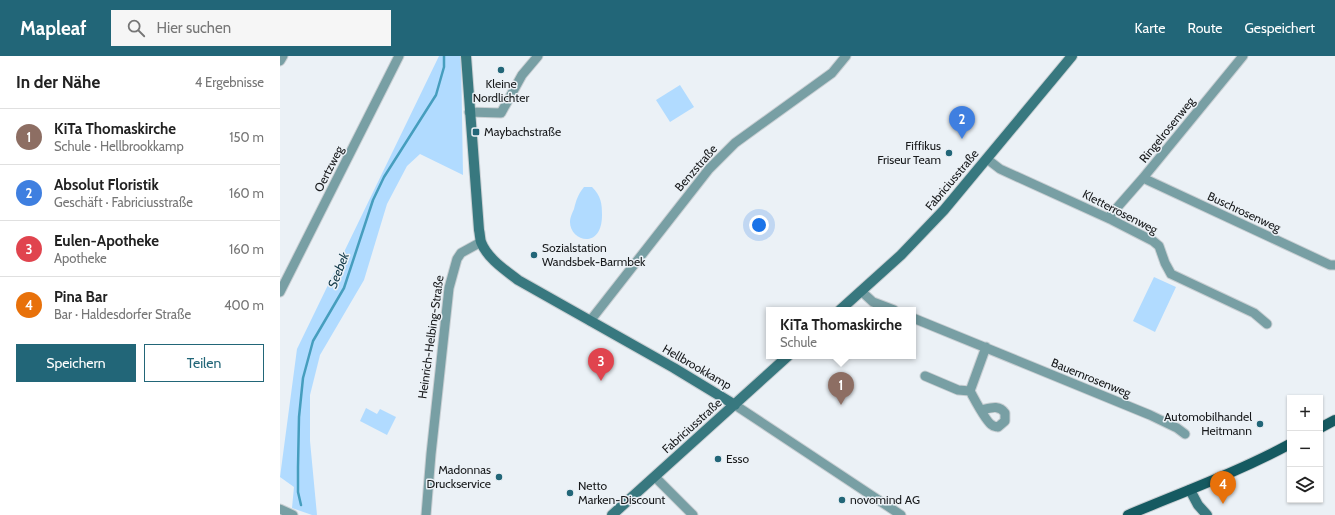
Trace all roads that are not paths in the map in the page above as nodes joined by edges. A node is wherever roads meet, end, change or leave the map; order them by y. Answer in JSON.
{"nodes":[{"id":1,"x":283,"y":56,"type":"edge"},
{"id":2,"x":399,"y":56,"type":"edge"},
{"id":3,"x":466,"y":56,"type":"edge"},
{"id":4,"x":538,"y":56,"type":"edge"},
{"id":5,"x":846,"y":56,"type":"edge"},
{"id":6,"x":1072,"y":56,"type":"edge"},
{"id":7,"x":1243,"y":56,"type":"edge"},
{"id":8,"x":280,"y":61,"type":"edge"},
{"id":9,"x":469,"y":112,"type":"junction"},
{"id":10,"x":987,"y":159,"type":"junction"},
{"id":11,"x":1143,"y":178,"type":"junction"},
{"id":12,"x":1108,"y":218,"type":"junction"},
{"id":13,"x":481,"y":242,"type":"junction"},
{"id":14,"x":1335,"y":265,"type":"edge"},
{"id":15,"x":861,"y":291,"type":"junction"},
{"id":16,"x":280,"y":292,"type":"edge"},
{"id":17,"x":843,"y":307,"type":"edge"},
{"id":18,"x":886,"y":307,"type":"edge"},
{"id":19,"x":916,"y":319,"type":"edge"},
{"id":20,"x":590,"y":321,"type":"junction"},
{"id":21,"x":1267,"y":324,"type":"dead end"},
{"id":22,"x":986,"y":347,"type":"junction"},
{"id":23,"x":785,"y":359,"type":"edge"},
{"id":24,"x":925,"y":376,"type":"dead end"},
{"id":25,"x":970,"y":391,"type":"junction"},
{"id":26,"x":735,"y":405,"type":"junction"},
{"id":27,"x":981,"y":410,"type":"dead end"},
{"id":28,"x":1335,"y":420,"type":"edge"},
{"id":29,"x":1323,"y":426,"type":"edge"},
{"id":30,"x":1185,"y":434,"type":"dead end"},
{"id":31,"x":1287,"y":446,"type":"edge"},
{"id":32,"x":655,"y":477,"type":"junction"},
{"id":33,"x":1190,"y":490,"type":"junction"},
{"id":34,"x":280,"y":509,"type":"edge"},
{"id":35,"x":293,"y":515,"type":"edge"},
{"id":36,"x":426,"y":515,"type":"edge"},
{"id":37,"x":612,"y":515,"type":"edge"},
{"id":38,"x":693,"y":515,"type":"edge"},
{"id":39,"x":901,"y":515,"type":"edge"},
{"id":40,"x":1128,"y":515,"type":"edge"},
{"id":41,"x":1207,"y":515,"type":"edge"}],
"edges":[{"from":1,"to":8,"type":"street"},
{"from":2,"to":16,"type":"street","name":"Oertzweg"},
{"from":3,"to":9,"type":"street"},
{"from":4,"to":9,"type":"street"},
{"from":5,"to":20,"type":"street","name":"Benzstraße"},
{"from":6,"to":10,"type":"street","name":"Fabriciusstraße"},
{"from":7,"to":11,"type":"street","name":"Ringelrosenweg"},
{"from":9,"to":13,"type":"street"},
{"from":10,"to":12,"type":"street","name":"Kletterrosenweg"},
{"from":10,"to":15,"type":"street","name":"Fabriciusstraße"},
{"from":11,"to":12,"type":"street","name":"Ringelrosenweg"},
{"from":11,"to":14,"type":"street","name":"Buschrosenweg"},
{"from":12,"to":21,"type":"street","name":"Kletterrosenweg"},
{"from":13,"to":20,"type":"street","name":"Hellbrookkamp"},
{"from":13,"to":36,"type":"street","name":"Heinrich-Helbing-Straße"},
{"from":15,"to":17,"type":"street","name":"Fabriciusstraße"},
{"from":15,"to":18,"type":"street"},
{"from":19,"to":22,"type":"street","name":"Bauernrosenweg"},
{"from":20,"to":26,"type":"street","name":"Hellbrookkamp"},
{"from":22,"to":25,"type":"street"},
{"from":22,"to":30,"type":"street","name":"Bauernrosenweg"},
{"from":23,"to":26,"type":"street","name":"Fabriciusstraße"},
{"from":24,"to":25,"type":"street"},
{"from":25,"to":27,"type":"street"},
{"from":26,"to":32,"type":"street","name":"Fabriciusstraße"},
{"from":26,"to":39,"type":"street","name":"Hellbrookkamp"},
{"from":28,"to":29,"type":"main road"},
{"from":31,"to":33,"type":"main road"},
{"from":32,"to":37,"type":"street","name":"Fabriciusstraße"},
{"from":32,"to":38,"type":"street"},
{"from":33,"to":40,"type":"main road"},
{"from":33,"to":41,"type":"street"},
{"from":34,"to":35,"type":"street"}]}
